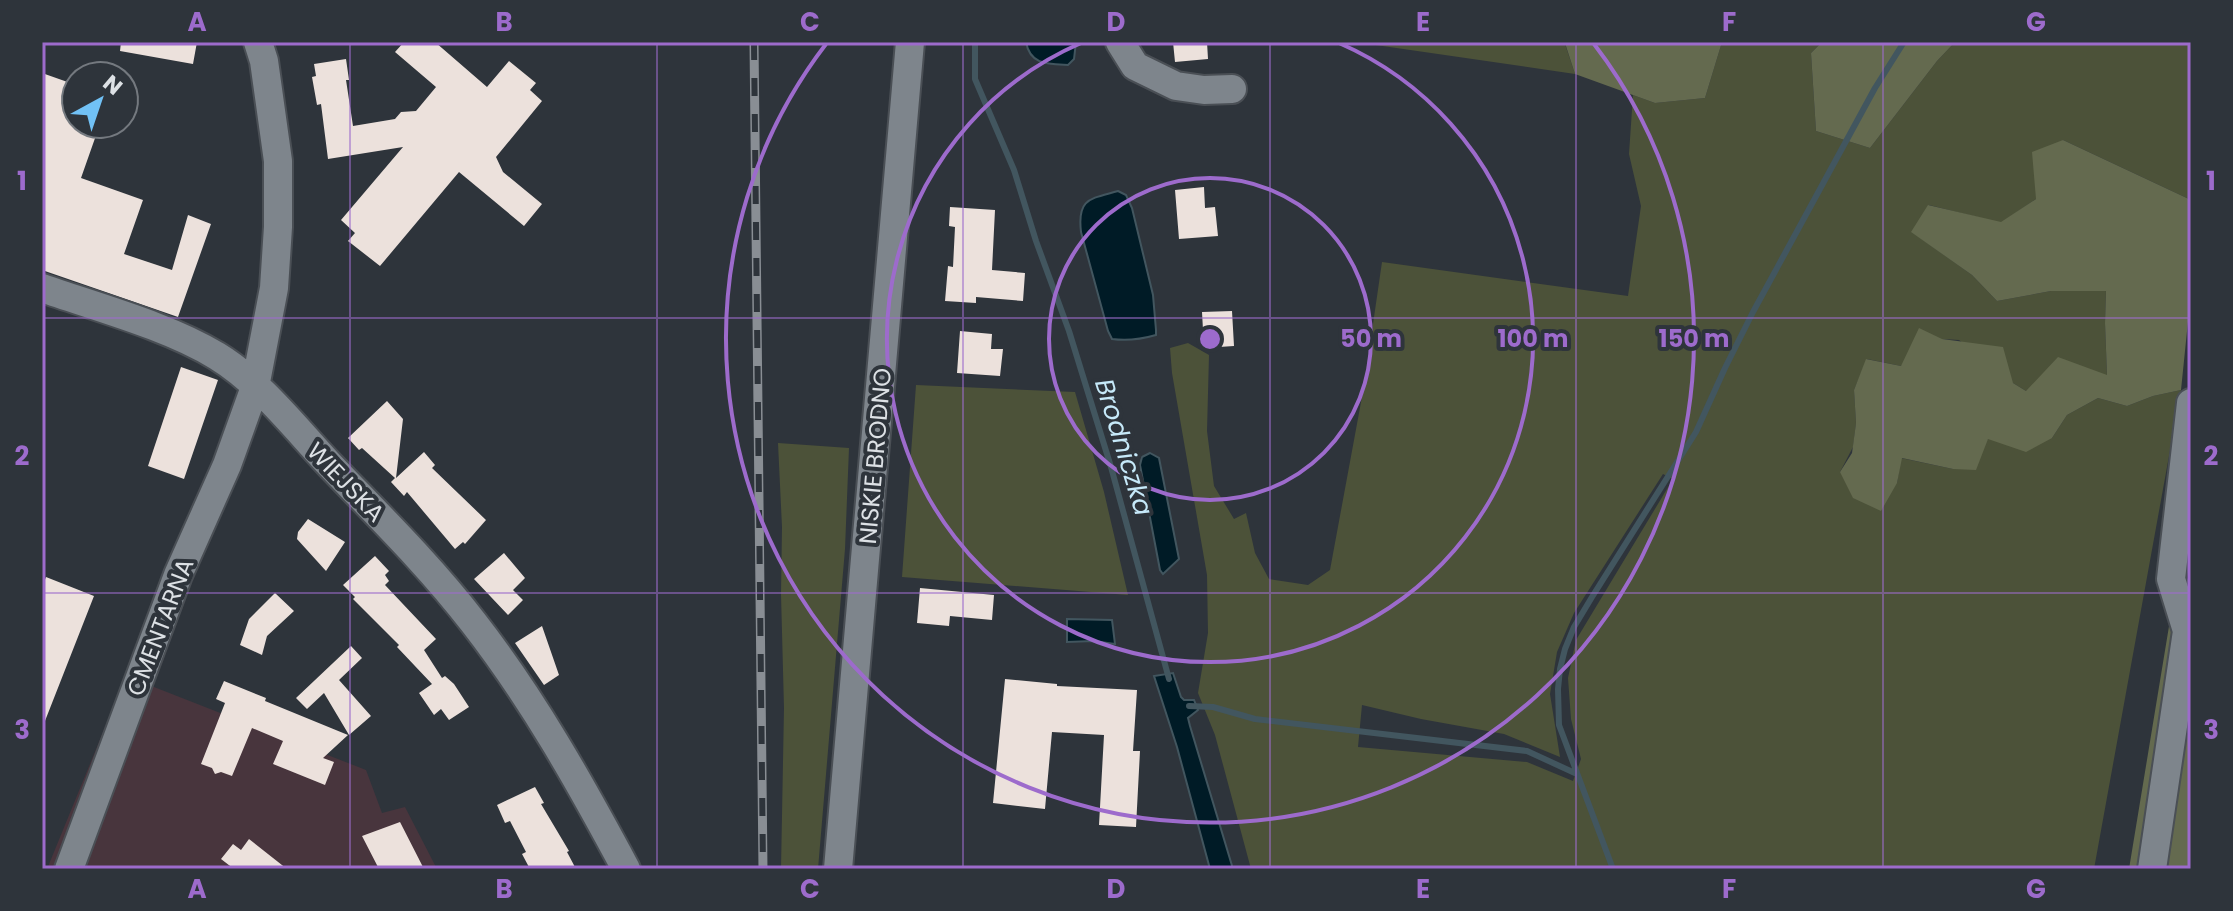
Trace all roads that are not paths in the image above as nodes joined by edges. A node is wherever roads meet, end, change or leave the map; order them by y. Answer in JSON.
{"nodes":[{"id":1,"x":258,"y":42,"type":"edge"},
{"id":2,"x":910,"y":42,"type":"edge"},
{"id":3,"x":1120,"y":42,"type":"edge"},
{"id":4,"x":1232,"y":89,"type":"dead end"},
{"id":5,"x":42,"y":288,"type":"edge"},
{"id":6,"x":255,"y":387,"type":"junction"},
{"id":7,"x":2191,"y":403,"type":"edge"},
{"id":8,"x":69,"y":869,"type":"edge"},
{"id":9,"x":626,"y":869,"type":"edge"},
{"id":10,"x":838,"y":869,"type":"edge"},
{"id":11,"x":2152,"y":869,"type":"edge"}],
"edges":[{"from":1,"to":6,"type":"street"},
{"from":2,"to":10,"type":"street","name":"NISKIE BRODNO"},
{"from":3,"to":4,"type":"street"},
{"from":5,"to":6,"type":"street","name":"WIEJSKA"},
{"from":6,"to":8,"type":"street","name":"CMENTARNA"},
{"from":6,"to":9,"type":"street","name":"WIEJSKA"},
{"from":7,"to":11,"type":"street"}]}
